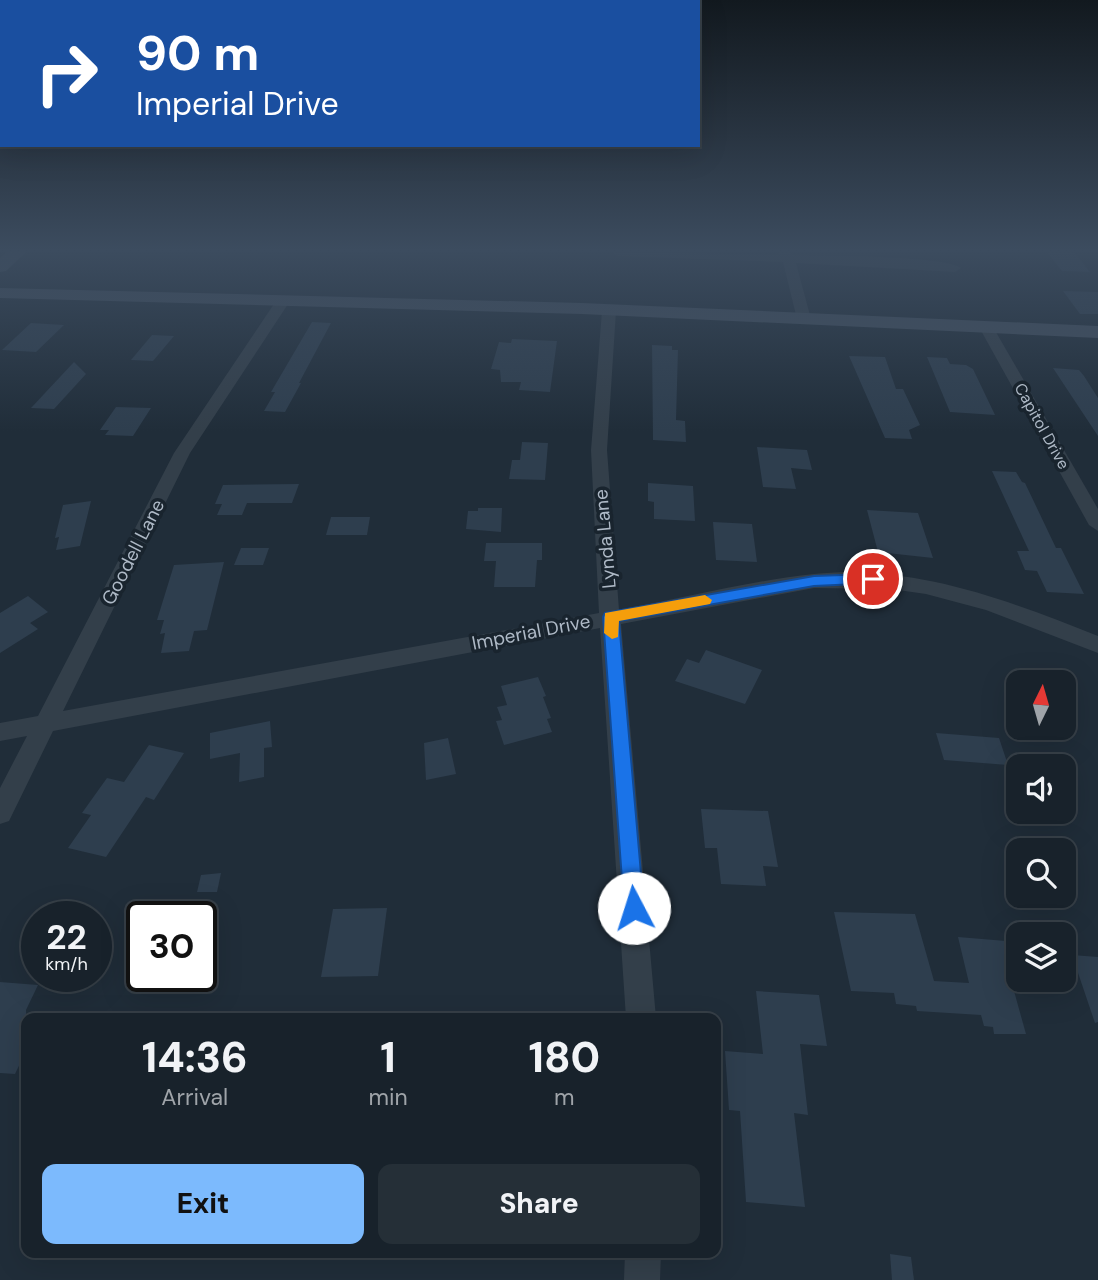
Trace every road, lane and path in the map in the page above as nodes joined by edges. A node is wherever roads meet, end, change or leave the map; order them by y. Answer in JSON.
{"nodes":[{"id":1,"x":609,"y":311,"type":"edge"},
{"id":2,"x":276,"y":312,"type":"edge"},
{"id":3,"x":627,"y":312,"type":"edge"},
{"id":4,"x":802,"y":312,"type":"edge"},
{"id":5,"x":804,"y":319,"type":"junction"},
{"id":6,"x":986,"y":327,"type":"junction"},
{"id":7,"x":1098,"y":332,"type":"edge"},
{"id":8,"x":1098,"y":525,"type":"edge"},
{"id":9,"x":611,"y":617,"type":"junction"},
{"id":10,"x":1098,"y":645,"type":"edge"},
{"id":11,"x":46,"y":723,"type":"junction"},
{"id":12,"x":0,"y":732,"type":"edge"},
{"id":13,"x":0,"y":813,"type":"edge"},
{"id":14,"x":641,"y":1013,"type":"edge"},
{"id":15,"x":643,"y":1258,"type":"edge"},
{"id":16,"x":642,"y":1280,"type":"edge"}],
"edges":[{"from":1,"to":9,"type":"street","name":"Lynda Lane"},
{"from":2,"to":11,"type":"street","name":"Goodell Lane"},
{"from":3,"to":5,"type":"main road"},
{"from":4,"to":5,"type":"street"},
{"from":5,"to":6,"type":"main road"},
{"from":6,"to":7,"type":"main road"},
{"from":6,"to":8,"type":"street","name":"Capitol Drive"},
{"from":9,"to":10,"type":"street","name":"Imperial Drive"},
{"from":9,"to":11,"type":"street","name":"Imperial Drive"},
{"from":9,"to":14,"type":"street","name":"Lynda Lane"},
{"from":11,"to":12,"type":"street","name":"Imperial Drive"},
{"from":11,"to":13,"type":"street","name":"Goodell Lane"},
{"from":15,"to":16,"type":"street"}]}
